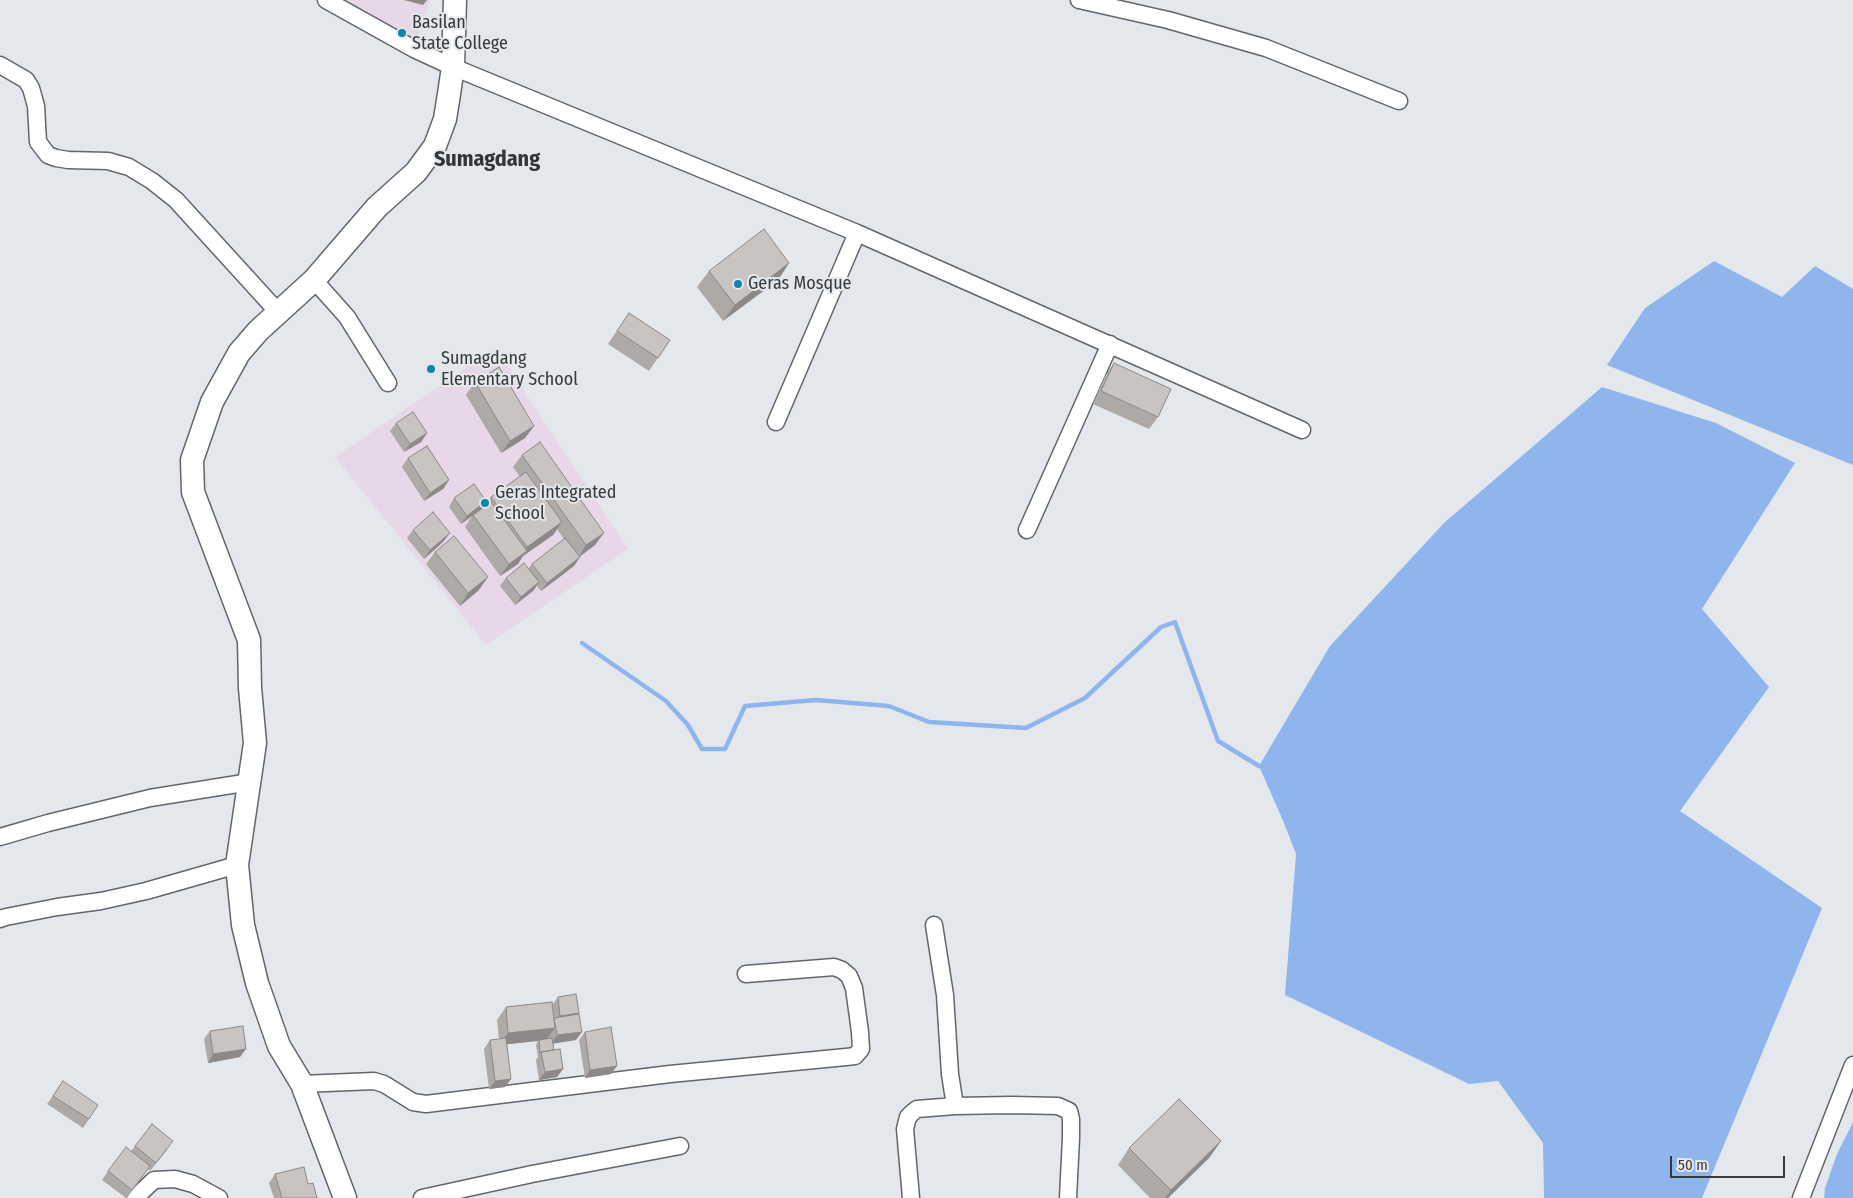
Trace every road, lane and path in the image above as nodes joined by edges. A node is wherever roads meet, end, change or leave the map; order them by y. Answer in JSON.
{"nodes":[{"id":1,"x":326,"y":0,"type":"edge"},
{"id":2,"x":455,"y":0,"type":"edge"},
{"id":3,"x":1078,"y":0,"type":"edge"},
{"id":4,"x":0,"y":65,"type":"edge"},
{"id":5,"x":453,"y":67,"type":"junction"},
{"id":6,"x":1399,"y":101,"type":"dead end"},
{"id":7,"x":858,"y":233,"type":"junction"},
{"id":8,"x":314,"y":280,"type":"junction"},
{"id":9,"x":278,"y":312,"type":"junction"},
{"id":10,"x":1110,"y":344,"type":"junction"},
{"id":11,"x":388,"y":383,"type":"dead end"},
{"id":12,"x":776,"y":422,"type":"dead end"},
{"id":13,"x":1302,"y":430,"type":"dead end"},
{"id":14,"x":1027,"y":530,"type":"dead end"},
{"id":15,"x":250,"y":782,"type":"junction"},
{"id":16,"x":0,"y":837,"type":"edge"},
{"id":17,"x":237,"y":865,"type":"junction"},
{"id":18,"x":0,"y":919,"type":"edge"},
{"id":19,"x":934,"y":925,"type":"dead end"},
{"id":20,"x":746,"y":974,"type":"dead end"},
{"id":21,"x":1853,"y":1064,"type":"edge"},
{"id":22,"x":302,"y":1084,"type":"junction"},
{"id":23,"x":955,"y":1106,"type":"junction"},
{"id":24,"x":680,"y":1146,"type":"dead end"},
{"id":25,"x":135,"y":1198,"type":"edge"},
{"id":26,"x":219,"y":1198,"type":"edge"},
{"id":27,"x":345,"y":1198,"type":"edge"},
{"id":28,"x":422,"y":1198,"type":"edge"},
{"id":29,"x":910,"y":1198,"type":"edge"},
{"id":30,"x":1068,"y":1198,"type":"edge"},
{"id":31,"x":1800,"y":1198,"type":"edge"}],
"edges":[{"from":1,"to":5,"type":"street"},
{"from":2,"to":5,"type":"street"},
{"from":3,"to":6,"type":"street"},
{"from":4,"to":9,"type":"street"},
{"from":5,"to":7,"type":"street"},
{"from":5,"to":8,"type":"street"},
{"from":7,"to":10,"type":"street"},
{"from":7,"to":12,"type":"street"},
{"from":8,"to":9,"type":"street"},
{"from":8,"to":11,"type":"street"},
{"from":9,"to":15,"type":"street"},
{"from":10,"to":13,"type":"street"},
{"from":10,"to":14,"type":"street"},
{"from":15,"to":16,"type":"street"},
{"from":15,"to":17,"type":"street"},
{"from":17,"to":18,"type":"street"},
{"from":17,"to":22,"type":"street"},
{"from":19,"to":23,"type":"street"},
{"from":20,"to":22,"type":"street"},
{"from":21,"to":31,"type":"street"},
{"from":22,"to":27,"type":"street"},
{"from":23,"to":29,"type":"street"},
{"from":23,"to":30,"type":"street"},
{"from":24,"to":28,"type":"street"},
{"from":25,"to":26,"type":"street"}]}
